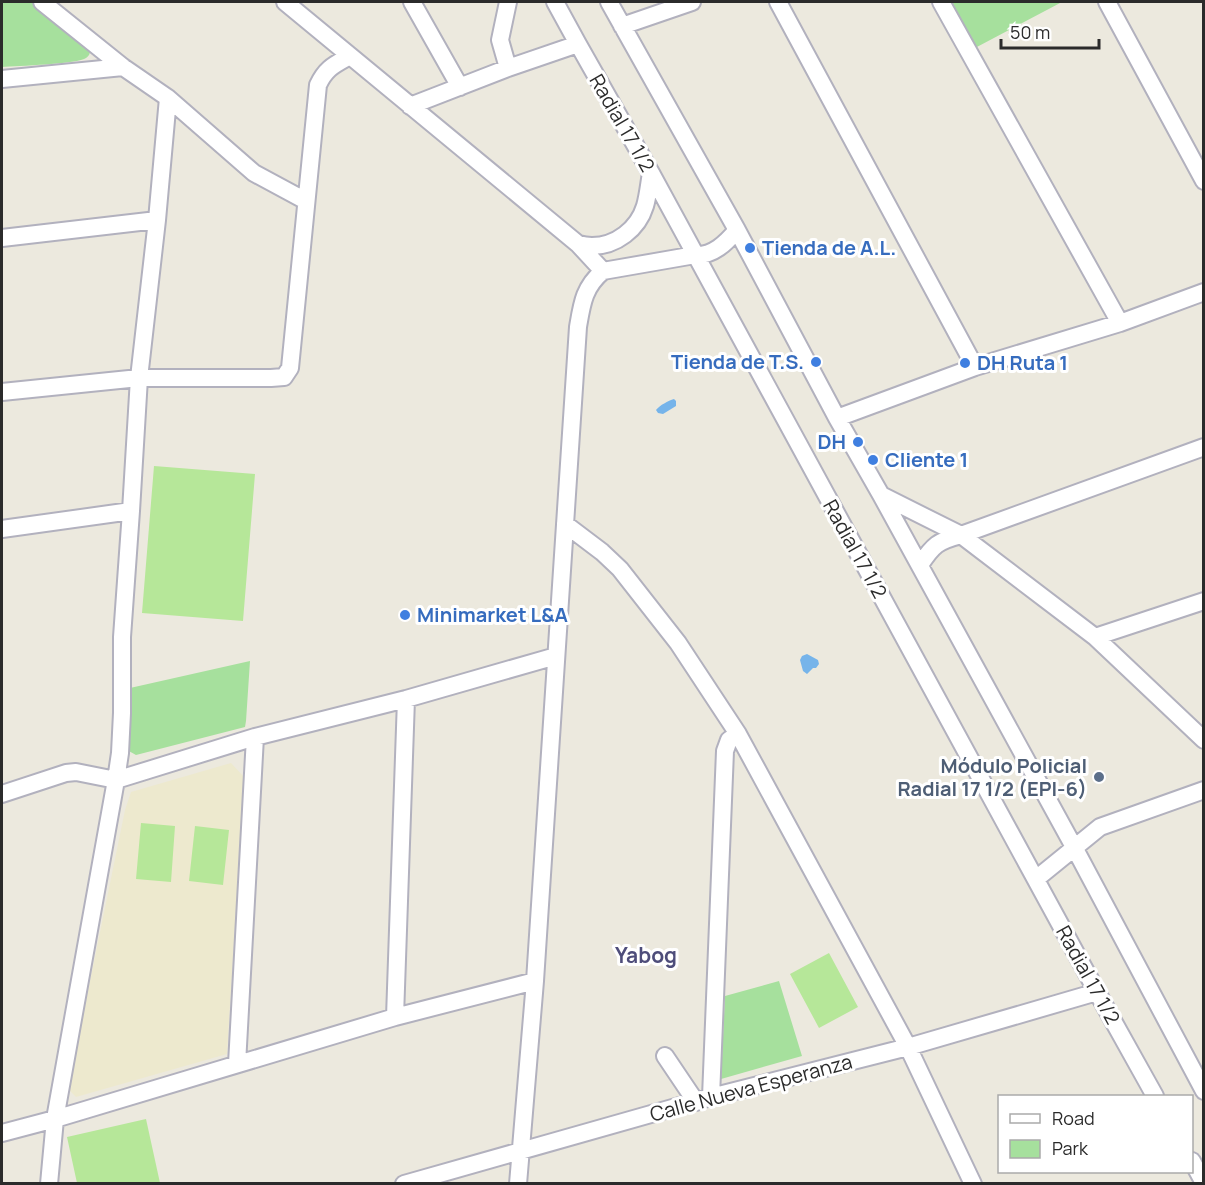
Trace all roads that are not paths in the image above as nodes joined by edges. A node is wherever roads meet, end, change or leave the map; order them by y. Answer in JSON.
{"nodes":[{"id":1,"x":42,"y":2,"type":"edge"},
{"id":2,"x":285,"y":2,"type":"edge"},
{"id":3,"x":412,"y":2,"type":"edge"},
{"id":4,"x":508,"y":2,"type":"edge"},
{"id":5,"x":555,"y":2,"type":"edge"},
{"id":6,"x":609,"y":2,"type":"edge"},
{"id":7,"x":692,"y":2,"type":"edge"},
{"id":8,"x":778,"y":2,"type":"edge"},
{"id":9,"x":940,"y":2,"type":"edge"},
{"id":10,"x":1107,"y":2,"type":"edge"},
{"id":11,"x":622,"y":26,"type":"junction"},
{"id":12,"x":578,"y":45,"type":"junction"},
{"id":13,"x":350,"y":56,"type":"junction"},
{"id":14,"x":123,"y":67,"type":"junction"},
{"id":15,"x":508,"y":68,"type":"junction"},
{"id":16,"x":2,"y":79,"type":"edge"},
{"id":17,"x":460,"y":87,"type":"junction"},
{"id":18,"x":168,"y":98,"type":"junction"},
{"id":19,"x":410,"y":106,"type":"junction"},
{"id":20,"x":651,"y":173,"type":"junction"},
{"id":21,"x":1203,"y":181,"type":"edge"},
{"id":22,"x":306,"y":201,"type":"junction"},
{"id":23,"x":157,"y":220,"type":"junction"},
{"id":24,"x":737,"y":230,"type":"junction"},
{"id":25,"x":2,"y":238,"type":"edge"},
{"id":26,"x":578,"y":244,"type":"junction"},
{"id":27,"x":694,"y":255,"type":"junction"},
{"id":28,"x":603,"y":271,"type":"junction"},
{"id":29,"x":1203,"y":292,"type":"edge"},
{"id":30,"x":1120,"y":323,"type":"junction"},
{"id":31,"x":975,"y":366,"type":"junction"},
{"id":32,"x":139,"y":378,"type":"junction"},
{"id":33,"x":2,"y":392,"type":"edge"},
{"id":34,"x":837,"y":418,"type":"junction"},
{"id":35,"x":1203,"y":447,"type":"edge"},
{"id":36,"x":881,"y":495,"type":"junction"},
{"id":37,"x":131,"y":511,"type":"junction"},
{"id":38,"x":565,"y":524,"type":"junction"},
{"id":39,"x":2,"y":529,"type":"edge"},
{"id":40,"x":961,"y":535,"type":"junction"},
{"id":41,"x":920,"y":565,"type":"junction"},
{"id":42,"x":1203,"y":601,"type":"edge"},
{"id":43,"x":1095,"y":637,"type":"junction"},
{"id":44,"x":556,"y":657,"type":"junction"},
{"id":45,"x":406,"y":699,"type":"junction"},
{"id":46,"x":738,"y":734,"type":"junction"},
{"id":47,"x":255,"y":737,"type":"junction"},
{"id":48,"x":1203,"y":741,"type":"edge"},
{"id":49,"x":116,"y":780,"type":"junction"},
{"id":50,"x":1203,"y":790,"type":"edge"},
{"id":51,"x":2,"y":794,"type":"edge"},
{"id":52,"x":1074,"y":847,"type":"junction"},
{"id":53,"x":1036,"y":879,"type":"junction"},
{"id":54,"x":535,"y":981,"type":"junction"},
{"id":55,"x":1097,"y":992,"type":"junction"},
{"id":56,"x":395,"y":1017,"type":"junction"},
{"id":57,"x":908,"y":1047,"type":"junction"},
{"id":58,"x":665,"y":1056,"type":"dead end"},
{"id":59,"x":237,"y":1064,"type":"junction"},
{"id":60,"x":1203,"y":1091,"type":"edge"},
{"id":61,"x":1154,"y":1095,"type":"edge"},
{"id":62,"x":703,"y":1100,"type":"junction"},
{"id":63,"x":55,"y":1119,"type":"junction"},
{"id":64,"x":2,"y":1133,"type":"edge"},
{"id":65,"x":521,"y":1151,"type":"junction"},
{"id":66,"x":1193,"y":1165,"type":"edge"},
{"id":67,"x":1203,"y":1183,"type":"edge"},
{"id":68,"x":49,"y":1184,"type":"edge"},
{"id":69,"x":404,"y":1184,"type":"edge"},
{"id":70,"x":518,"y":1184,"type":"edge"},
{"id":71,"x":973,"y":1184,"type":"edge"}],
"edges":[{"from":1,"to":14,"type":"street"},
{"from":2,"to":13,"type":"street"},
{"from":3,"to":17,"type":"street"},
{"from":4,"to":15,"type":"street"},
{"from":5,"to":12,"type":"street","name":"Radial 17 1/2"},
{"from":6,"to":11,"type":"street"},
{"from":7,"to":11,"type":"street"},
{"from":8,"to":31,"type":"street"},
{"from":9,"to":30,"type":"street"},
{"from":10,"to":21,"type":"street"},
{"from":11,"to":24,"type":"street"},
{"from":12,"to":15,"type":"street"},
{"from":12,"to":20,"type":"street","name":"Radial 17 1/2"},
{"from":13,"to":19,"type":"street"},
{"from":13,"to":22,"type":"street"},
{"from":14,"to":16,"type":"street"},
{"from":14,"to":18,"type":"street"},
{"from":15,"to":17,"type":"street"},
{"from":17,"to":19,"type":"street"},
{"from":18,"to":22,"type":"street"},
{"from":18,"to":23,"type":"street"},
{"from":19,"to":26,"type":"street"},
{"from":20,"to":26,"type":"street"},
{"from":20,"to":27,"type":"street","name":"Radial 17 1/2"},
{"from":22,"to":32,"type":"street"},
{"from":23,"to":25,"type":"street"},
{"from":23,"to":32,"type":"street"},
{"from":24,"to":27,"type":"street"},
{"from":24,"to":34,"type":"street"},
{"from":26,"to":28,"type":"street"},
{"from":27,"to":28,"type":"street"},
{"from":27,"to":53,"type":"street","name":"Radial 17 1/2"},
{"from":28,"to":38,"type":"street"},
{"from":29,"to":30,"type":"street"},
{"from":30,"to":31,"type":"street"},
{"from":31,"to":34,"type":"street"},
{"from":32,"to":33,"type":"street"},
{"from":32,"to":37,"type":"street"},
{"from":34,"to":36,"type":"street"},
{"from":35,"to":40,"type":"street"},
{"from":36,"to":40,"type":"street"},
{"from":36,"to":41,"type":"street"},
{"from":37,"to":39,"type":"street"},
{"from":37,"to":49,"type":"street"},
{"from":38,"to":44,"type":"street"},
{"from":38,"to":46,"type":"street"},
{"from":40,"to":41,"type":"street"},
{"from":40,"to":43,"type":"street"},
{"from":41,"to":52,"type":"street"},
{"from":42,"to":43,"type":"street"},
{"from":43,"to":48,"type":"street"},
{"from":44,"to":45,"type":"street"},
{"from":44,"to":54,"type":"street"},
{"from":45,"to":47,"type":"street"},
{"from":45,"to":56,"type":"street"},
{"from":46,"to":57,"type":"street"},
{"from":46,"to":62,"type":"street"},
{"from":47,"to":49,"type":"street"},
{"from":47,"to":59,"type":"street"},
{"from":49,"to":51,"type":"street"},
{"from":49,"to":63,"type":"street"},
{"from":50,"to":52,"type":"street"},
{"from":52,"to":53,"type":"street"},
{"from":52,"to":60,"type":"street"},
{"from":53,"to":55,"type":"street","name":"Radial 17 1/2"},
{"from":54,"to":56,"type":"street"},
{"from":54,"to":65,"type":"street"},
{"from":55,"to":57,"type":"street","name":"Calle Nueva Esperanza"},
{"from":55,"to":61,"type":"street","name":"Radial 17 1/2"},
{"from":56,"to":59,"type":"street"},
{"from":57,"to":62,"type":"street","name":"Calle Nueva Esperanza"},
{"from":57,"to":71,"type":"street"},
{"from":58,"to":62,"type":"street"},
{"from":59,"to":63,"type":"street"},
{"from":62,"to":65,"type":"street","name":"Calle Nueva Esperanza"},
{"from":63,"to":64,"type":"street"},
{"from":63,"to":68,"type":"street"},
{"from":65,"to":69,"type":"street","name":"Calle Nueva Esperanza"},
{"from":65,"to":70,"type":"street"},
{"from":66,"to":67,"type":"street"}]}
